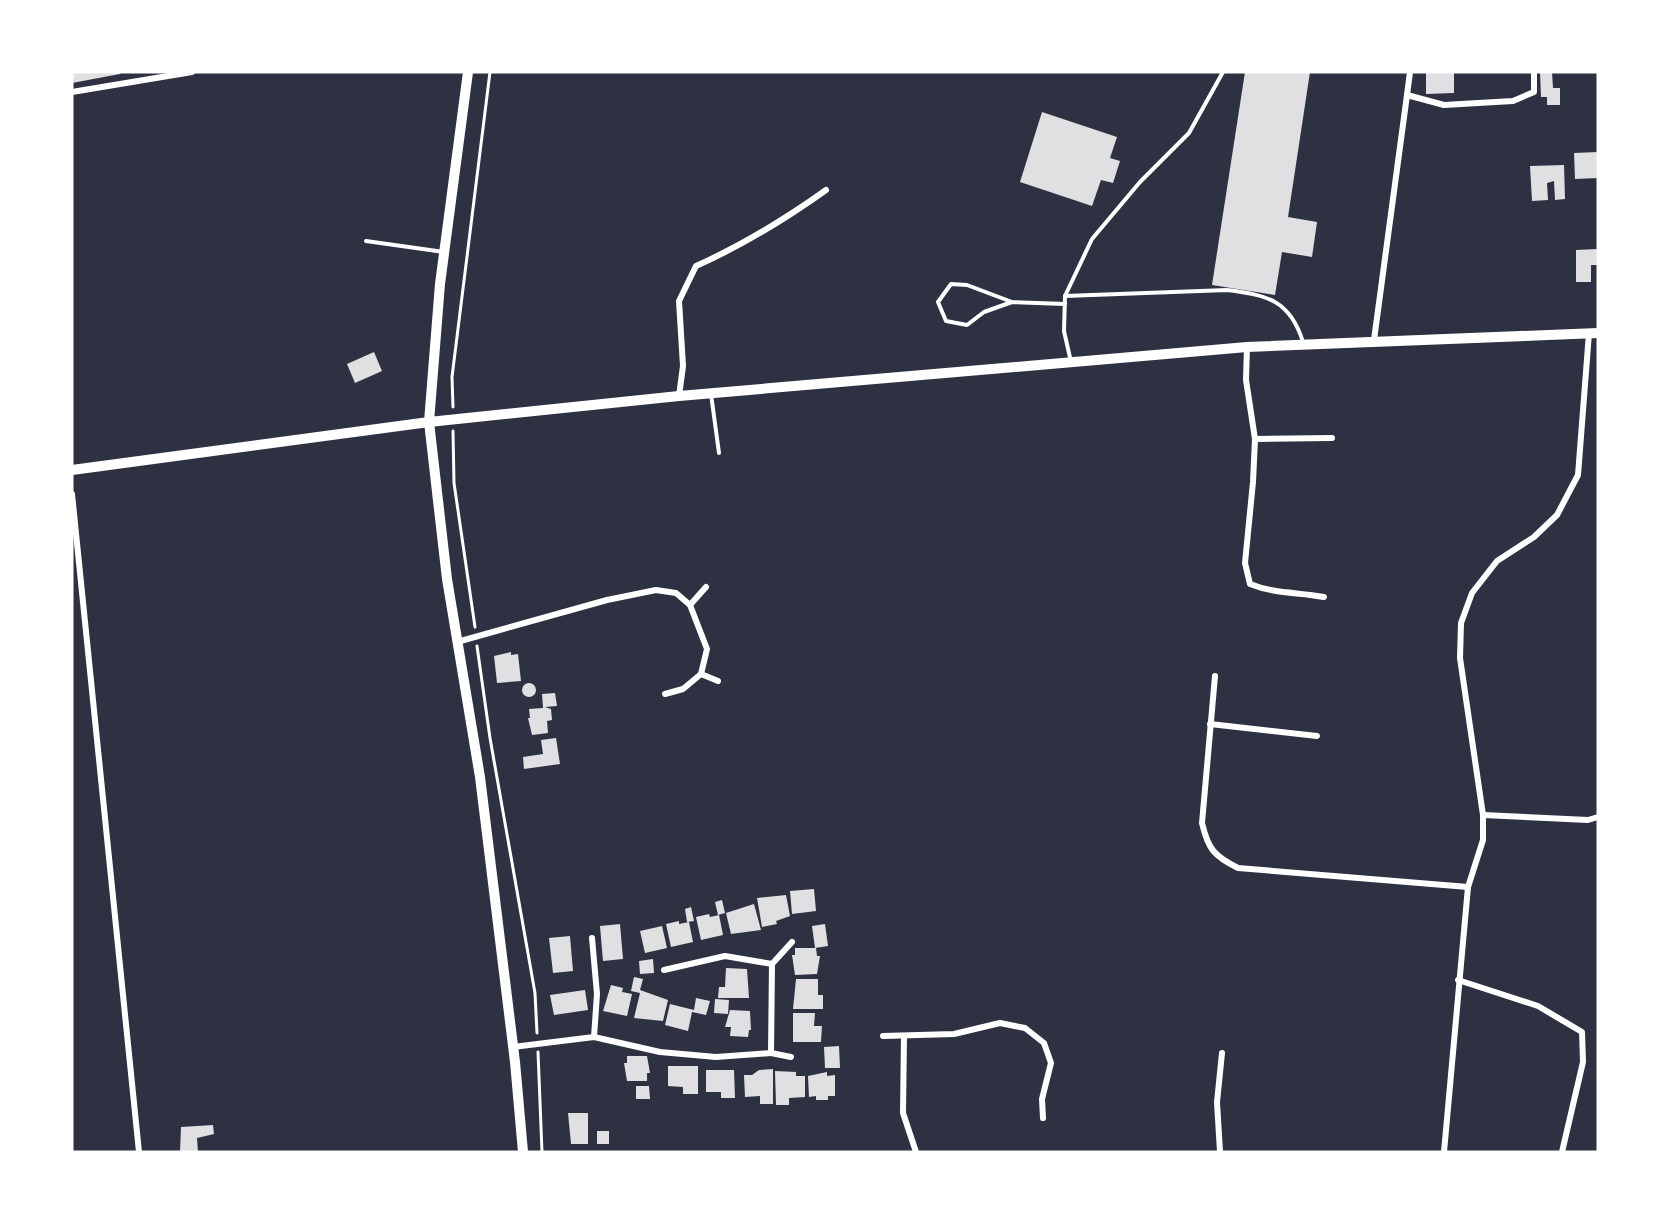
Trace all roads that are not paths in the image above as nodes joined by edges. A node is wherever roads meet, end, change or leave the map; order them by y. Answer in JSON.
{"nodes":[{"id":1,"x":192,"y":72,"type":"edge"},
{"id":2,"x":468,"y":72,"type":"edge"},
{"id":3,"x":1223,"y":72,"type":"edge"},
{"id":4,"x":1410,"y":72,"type":"edge"},
{"id":5,"x":1534,"y":72,"type":"edge"},
{"id":6,"x":72,"y":92,"type":"edge"},
{"id":7,"x":1407,"y":95,"type":"junction"},
{"id":8,"x":826,"y":190,"type":"dead end"},
{"id":9,"x":366,"y":241,"type":"dead end"},
{"id":10,"x":445,"y":252,"type":"junction"},
{"id":11,"x":1065,"y":296,"type":"junction"},
{"id":12,"x":1012,"y":302,"type":"junction"},
{"id":13,"x":1065,"y":304,"type":"junction"},
{"id":14,"x":1594,"y":333,"type":"edge"},
{"id":15,"x":1374,"y":340,"type":"junction"},
{"id":16,"x":1304,"y":345,"type":"junction"},
{"id":17,"x":1247,"y":346,"type":"junction"},
{"id":18,"x":1071,"y":363,"type":"junction"},
{"id":19,"x":711,"y":393,"type":"junction"},
{"id":20,"x":679,"y":396,"type":"junction"},
{"id":21,"x":429,"y":422,"type":"junction"},
{"id":22,"x":1332,"y":438,"type":"dead end"},
{"id":23,"x":1255,"y":439,"type":"junction"},
{"id":24,"x":719,"y":453,"type":"dead end"},
{"id":25,"x":72,"y":470,"type":"edge"},
{"id":26,"x":72,"y":494,"type":"edge"},
{"id":27,"x":706,"y":586,"type":"dead end"},
{"id":28,"x":1324,"y":597,"type":"dead end"},
{"id":29,"x":690,"y":605,"type":"junction"},
{"id":30,"x":457,"y":642,"type":"junction"},
{"id":31,"x":701,"y":674,"type":"junction"},
{"id":32,"x":1215,"y":676,"type":"dead end"},
{"id":33,"x":718,"y":681,"type":"dead end"},
{"id":34,"x":665,"y":694,"type":"dead end"},
{"id":35,"x":1210,"y":724,"type":"junction"},
{"id":36,"x":1317,"y":736,"type":"dead end"},
{"id":37,"x":1482,"y":815,"type":"junction"},
{"id":38,"x":1598,"y":816,"type":"edge"},
{"id":39,"x":1468,"y":887,"type":"junction"},
{"id":40,"x":592,"y":938,"type":"dead end"},
{"id":41,"x":792,"y":942,"type":"dead end"},
{"id":42,"x":772,"y":964,"type":"junction"},
{"id":43,"x":663,"y":970,"type":"dead end"},
{"id":44,"x":1458,"y":980,"type":"junction"},
{"id":45,"x":883,"y":1036,"type":"dead end"},
{"id":46,"x":904,"y":1036,"type":"junction"},
{"id":47,"x":594,"y":1037,"type":"junction"},
{"id":48,"x":513,"y":1047,"type":"junction"},
{"id":49,"x":771,"y":1053,"type":"junction"},
{"id":50,"x":1222,"y":1053,"type":"dead end"},
{"id":51,"x":791,"y":1057,"type":"dead end"},
{"id":52,"x":1043,"y":1118,"type":"dead end"},
{"id":53,"x":139,"y":1152,"type":"edge"},
{"id":54,"x":523,"y":1152,"type":"edge"},
{"id":55,"x":916,"y":1152,"type":"edge"},
{"id":56,"x":1220,"y":1152,"type":"edge"},
{"id":57,"x":1444,"y":1152,"type":"edge"},
{"id":58,"x":1562,"y":1152,"type":"edge"}],
"edges":[{"from":1,"to":6,"type":"street"},
{"from":2,"to":10,"type":"street"},
{"from":3,"to":11,"type":"lane"},
{"from":4,"to":7,"type":"street"},
{"from":5,"to":7,"type":"street"},
{"from":7,"to":15,"type":"street"},
{"from":8,"to":20,"type":"street"},
{"from":9,"to":10,"type":"lane"},
{"from":10,"to":21,"type":"street"},
{"from":11,"to":13,"type":"lane"},
{"from":11,"to":16,"type":"lane"},
{"from":12,"to":12,"type":"lane"},
{"from":12,"to":13,"type":"lane"},
{"from":13,"to":18,"type":"lane"},
{"from":14,"to":15,"type":"street"},
{"from":14,"to":37,"type":"street"},
{"from":15,"to":16,"type":"street"},
{"from":16,"to":17,"type":"street"},
{"from":17,"to":18,"type":"street"},
{"from":17,"to":23,"type":"street"},
{"from":18,"to":19,"type":"street"},
{"from":19,"to":20,"type":"street"},
{"from":19,"to":24,"type":"lane"},
{"from":20,"to":21,"type":"street"},
{"from":21,"to":25,"type":"street"},
{"from":21,"to":30,"type":"street"},
{"from":22,"to":23,"type":"street"},
{"from":23,"to":28,"type":"street"},
{"from":26,"to":53,"type":"street"},
{"from":27,"to":29,"type":"street"},
{"from":29,"to":30,"type":"street"},
{"from":29,"to":31,"type":"street"},
{"from":30,"to":48,"type":"street"},
{"from":31,"to":33,"type":"street"},
{"from":31,"to":34,"type":"street"},
{"from":32,"to":35,"type":"street"},
{"from":35,"to":36,"type":"street"},
{"from":35,"to":39,"type":"street"},
{"from":37,"to":38,"type":"street"},
{"from":37,"to":39,"type":"street"},
{"from":39,"to":44,"type":"street"},
{"from":40,"to":47,"type":"street"},
{"from":41,"to":42,"type":"street"},
{"from":42,"to":43,"type":"street"},
{"from":42,"to":49,"type":"street"},
{"from":44,"to":57,"type":"street"},
{"from":44,"to":58,"type":"street"},
{"from":45,"to":46,"type":"street"},
{"from":46,"to":52,"type":"street"},
{"from":46,"to":55,"type":"street"},
{"from":47,"to":48,"type":"street"},
{"from":47,"to":49,"type":"street"},
{"from":48,"to":54,"type":"street"},
{"from":49,"to":51,"type":"street"},
{"from":50,"to":56,"type":"street"}]}
